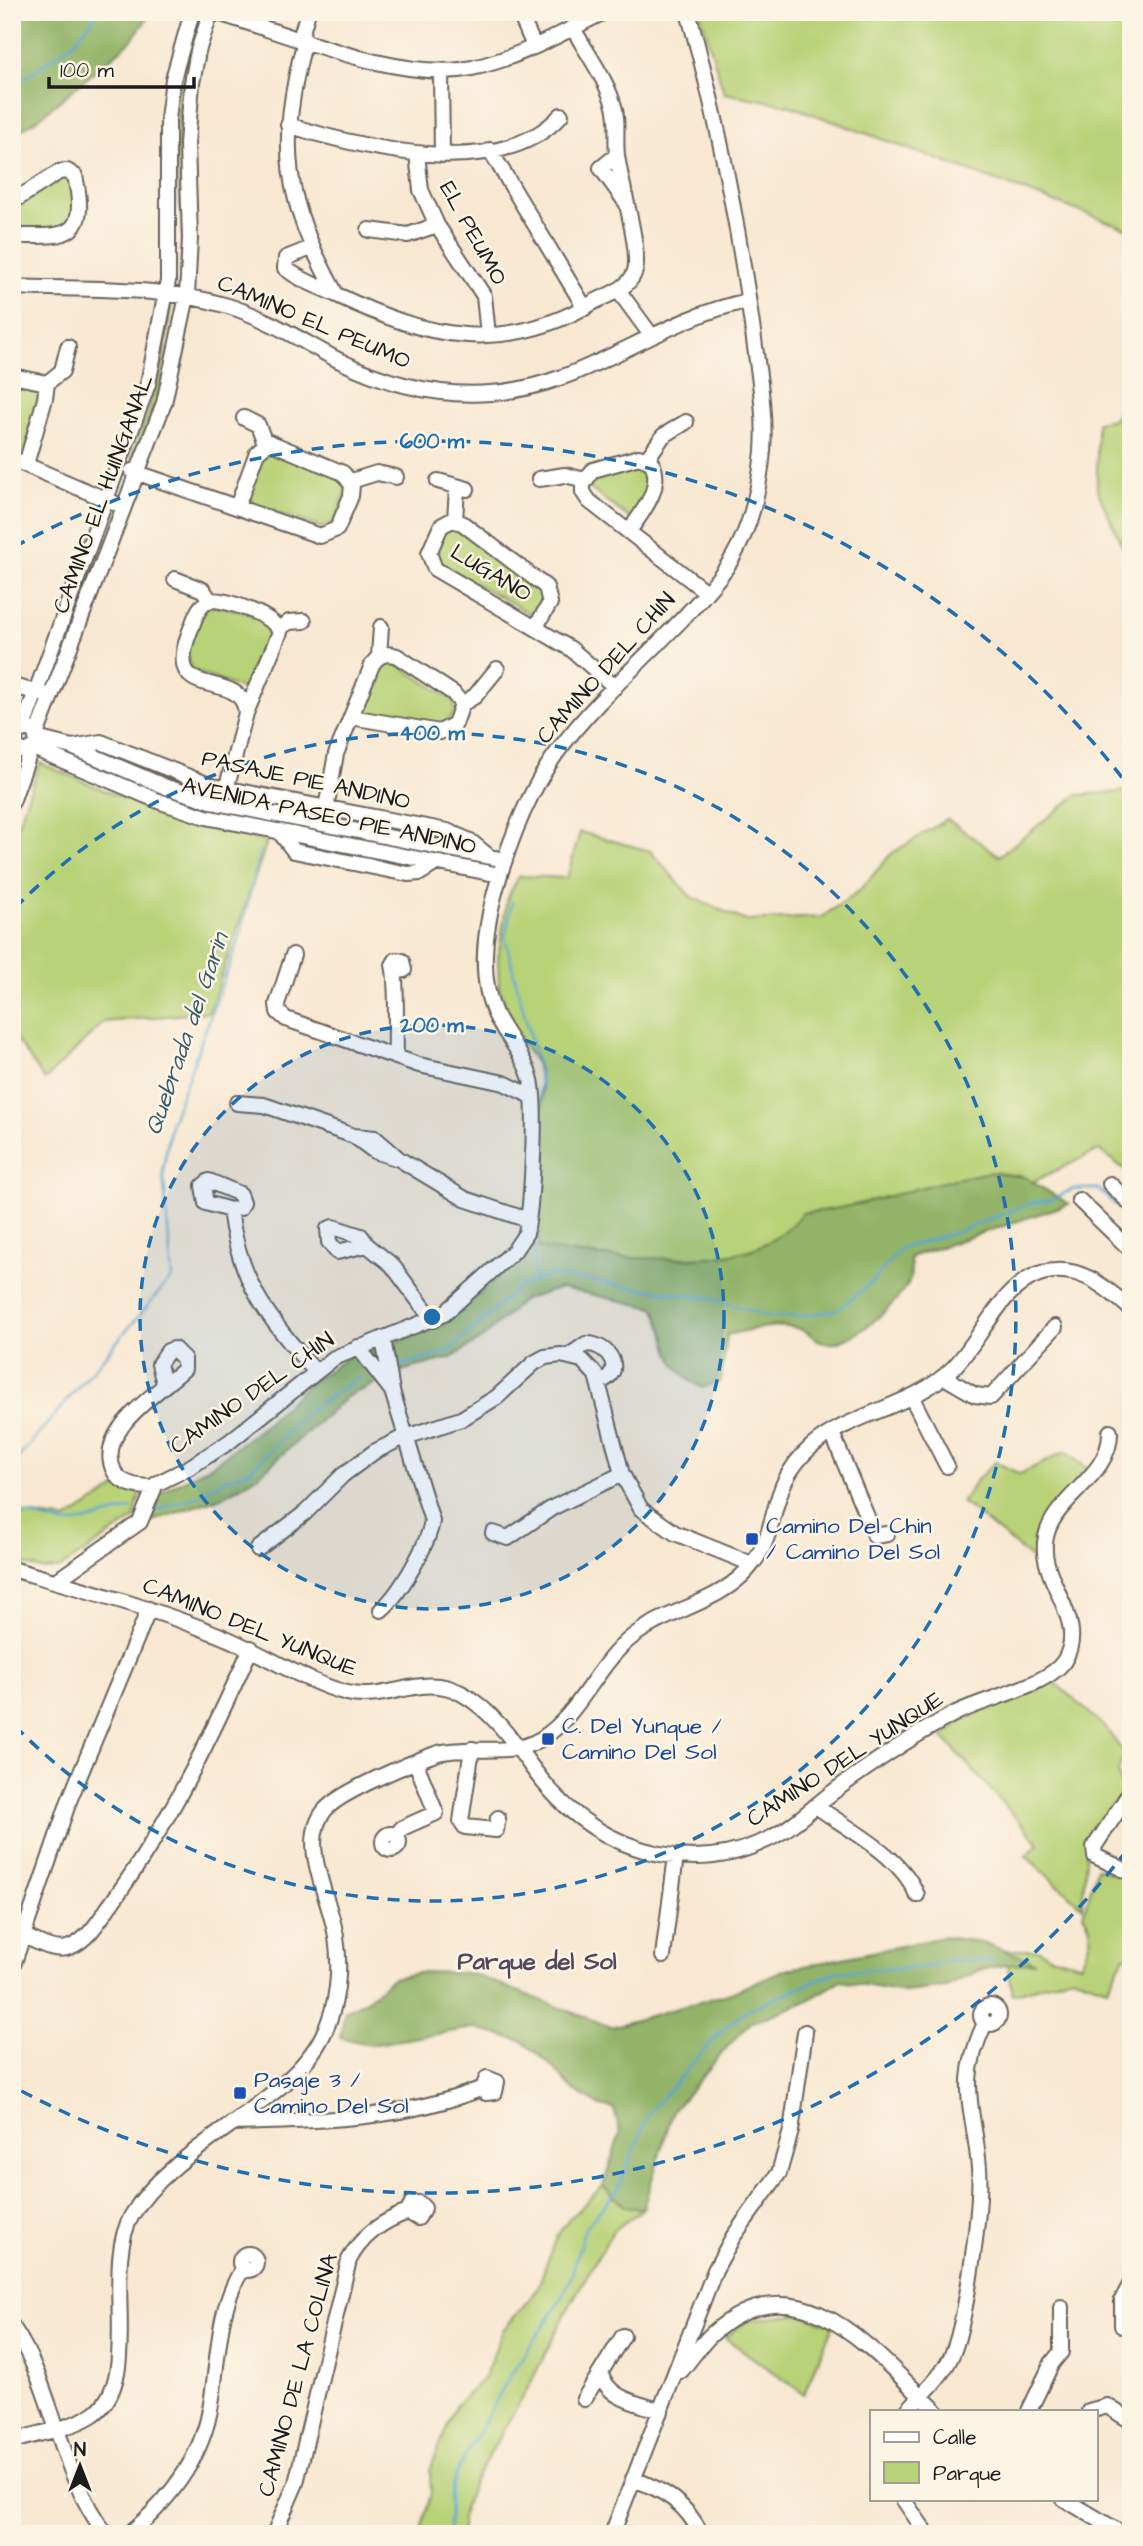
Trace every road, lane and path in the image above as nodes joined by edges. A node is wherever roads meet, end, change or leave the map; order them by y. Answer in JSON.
{"nodes":[{"id":1,"x":192,"y":12,"type":"edge"},
{"id":2,"x":213,"y":12,"type":"edge"},
{"id":3,"x":308,"y":12,"type":"edge"},
{"id":4,"x":519,"y":12,"type":"edge"},
{"id":5,"x":604,"y":12,"type":"edge"},
{"id":6,"x":688,"y":12,"type":"edge"},
{"id":7,"x":573,"y":28,"type":"junction"},
{"id":8,"x":302,"y":39,"type":"junction"},
{"id":9,"x":534,"y":46,"type":"junction"},
{"id":10,"x":441,"y":72,"type":"junction"},
{"id":11,"x":561,"y":115,"type":"dead end"},
{"id":12,"x":288,"y":125,"type":"junction"},
{"id":13,"x":490,"y":150,"type":"junction"},
{"id":14,"x":417,"y":154,"type":"junction"},
{"id":15,"x":442,"y":155,"type":"junction"},
{"id":16,"x":12,"y":202,"type":"edge"},
{"id":17,"x":437,"y":225,"type":"junction"},
{"id":18,"x":369,"y":230,"type":"dead end"},
{"id":19,"x":12,"y":236,"type":"edge"},
{"id":20,"x":311,"y":248,"type":"junction"},
{"id":21,"x":12,"y":287,"type":"edge"},
{"id":22,"x":618,"y":290,"type":"junction"},
{"id":23,"x":166,"y":294,"type":"junction"},
{"id":24,"x":336,"y":295,"type":"junction"},
{"id":25,"x":187,"y":296,"type":"junction"},
{"id":26,"x":748,"y":301,"type":"junction"},
{"id":27,"x":585,"y":308,"type":"junction"},
{"id":28,"x":488,"y":335,"type":"junction"},
{"id":29,"x":651,"y":335,"type":"junction"},
{"id":30,"x":68,"y":347,"type":"dead end"},
{"id":31,"x":12,"y":376,"type":"edge"},
{"id":32,"x":47,"y":383,"type":"junction"},
{"id":33,"x":244,"y":418,"type":"dead end"},
{"id":34,"x":686,"y":422,"type":"dead end"},
{"id":35,"x":265,"y":443,"type":"junction"},
{"id":36,"x":647,"y":459,"type":"junction"},
{"id":37,"x":19,"y":462,"type":"edge"},
{"id":38,"x":120,"y":467,"type":"junction"},
{"id":39,"x":138,"y":474,"type":"junction"},
{"id":40,"x":396,"y":477,"type":"dead end"},
{"id":41,"x":539,"y":479,"type":"dead end"},
{"id":42,"x":585,"y":480,"type":"junction"},
{"id":43,"x":351,"y":481,"type":"junction"},
{"id":44,"x":438,"y":481,"type":"dead end"},
{"id":45,"x":107,"y":500,"type":"junction"},
{"id":46,"x":237,"y":507,"type":"junction"},
{"id":47,"x":125,"y":508,"type":"junction"},
{"id":48,"x":455,"y":520,"type":"junction"},
{"id":49,"x":629,"y":531,"type":"junction"},
{"id":50,"x":175,"y":579,"type":"dead end"},
{"id":51,"x":706,"y":592,"type":"junction"},
{"id":52,"x":210,"y":600,"type":"junction"},
{"id":53,"x":304,"y":621,"type":"dead end"},
{"id":54,"x":381,"y":628,"type":"dead end"},
{"id":55,"x":279,"y":629,"type":"junction"},
{"id":56,"x":539,"y":629,"type":"junction"},
{"id":57,"x":379,"y":656,"type":"junction"},
{"id":58,"x":497,"y":669,"type":"dead end"},
{"id":59,"x":12,"y":686,"type":"edge"},
{"id":60,"x":257,"y":687,"type":"junction"},
{"id":61,"x":615,"y":687,"type":"junction"},
{"id":62,"x":36,"y":691,"type":"junction"},
{"id":63,"x":237,"y":694,"type":"junction"},
{"id":64,"x":51,"y":698,"type":"junction"},
{"id":65,"x":462,"y":704,"type":"junction"},
{"id":66,"x":246,"y":712,"type":"junction"},
{"id":67,"x":351,"y":717,"type":"junction"},
{"id":68,"x":22,"y":741,"type":"edge"},
{"id":69,"x":72,"y":747,"type":"junction"},
{"id":70,"x":226,"y":790,"type":"junction"},
{"id":71,"x":12,"y":802,"type":"edge"},
{"id":72,"x":326,"y":808,"type":"junction"},
{"id":73,"x":489,"y":856,"type":"junction"},
{"id":74,"x":505,"y":860,"type":"junction"},
{"id":75,"x":500,"y":875,"type":"junction"},
{"id":76,"x":293,"y":956,"type":"dead end"},
{"id":77,"x":396,"y":972,"type":"dead end"},
{"id":78,"x":396,"y":1057,"type":"junction"},
{"id":79,"x":530,"y":1076,"type":"junction"},
{"id":80,"x":504,"y":1083,"type":"junction"},
{"id":81,"x":533,"y":1097,"type":"junction"},
{"id":82,"x":237,"y":1103,"type":"dead end"},
{"id":83,"x":1110,"y":1184,"type":"dead end"},
{"id":84,"x":1079,"y":1200,"type":"dead end"},
{"id":85,"x":1131,"y":1203,"type":"edge"},
{"id":86,"x":230,"y":1210,"type":"dead end"},
{"id":87,"x":528,"y":1220,"type":"junction"},
{"id":88,"x":1128,"y":1242,"type":"edge"},
{"id":89,"x":367,"y":1245,"type":"dead end"},
{"id":90,"x":1131,"y":1309,"type":"edge"},
{"id":91,"x":433,"y":1320,"type":"junction"},
{"id":92,"x":1055,"y":1327,"type":"dead end"},
{"id":93,"x":383,"y":1338,"type":"junction"},
{"id":94,"x":358,"y":1347,"type":"junction"},
{"id":95,"x":570,"y":1355,"type":"junction"},
{"id":96,"x":316,"y":1372,"type":"junction"},
{"id":97,"x":944,"y":1377,"type":"junction"},
{"id":98,"x":600,"y":1382,"type":"junction"},
{"id":99,"x":164,"y":1384,"type":"dead end"},
{"id":100,"x":392,"y":1391,"type":"junction"},
{"id":101,"x":912,"y":1398,"type":"junction"},
{"id":102,"x":1110,"y":1432,"type":"dead end"},
{"id":103,"x":832,"y":1433,"type":"junction"},
{"id":104,"x":408,"y":1437,"type":"junction"},
{"id":105,"x":947,"y":1466,"type":"dead end"},
{"id":106,"x":622,"y":1474,"type":"junction"},
{"id":107,"x":152,"y":1487,"type":"junction"},
{"id":108,"x":493,"y":1533,"type":"dead end"},
{"id":109,"x":887,"y":1534,"type":"dead end"},
{"id":110,"x":258,"y":1549,"type":"dead end"},
{"id":111,"x":752,"y":1564,"type":"junction"},
{"id":112,"x":12,"y":1569,"type":"edge"},
{"id":113,"x":56,"y":1581,"type":"junction"},
{"id":114,"x":149,"y":1609,"type":"junction"},
{"id":115,"x":381,"y":1610,"type":"dead end"},
{"id":116,"x":251,"y":1648,"type":"junction"},
{"id":117,"x":500,"y":1727,"type":"junction"},
{"id":118,"x":519,"y":1748,"type":"junction"},
{"id":119,"x":472,"y":1749,"type":"junction"},
{"id":120,"x":492,"y":1751,"type":"junction"},
{"id":121,"x":416,"y":1763,"type":"junction"},
{"id":122,"x":1131,"y":1791,"type":"edge"},
{"id":123,"x":816,"y":1807,"type":"junction"},
{"id":124,"x":498,"y":1818,"type":"dead end"},
{"id":125,"x":396,"y":1835,"type":"dead end"},
{"id":126,"x":676,"y":1856,"type":"junction"},
{"id":127,"x":1131,"y":1873,"type":"edge"},
{"id":128,"x":917,"y":1895,"type":"dead end"},
{"id":129,"x":24,"y":1936,"type":"junction"},
{"id":130,"x":663,"y":1955,"type":"dead end"},
{"id":131,"x":12,"y":1968,"type":"edge"},
{"id":132,"x":985,"y":2023,"type":"dead end"},
{"id":133,"x":805,"y":2032,"type":"dead end"},
{"id":134,"x":483,"y":2088,"type":"dead end"},
{"id":135,"x":232,"y":2123,"type":"junction"},
{"id":136,"x":408,"y":2212,"type":"dead end"},
{"id":137,"x":243,"y":2268,"type":"dead end"},
{"id":138,"x":1131,"y":2283,"type":"edge"},
{"id":139,"x":1061,"y":2307,"type":"dead end"},
{"id":140,"x":700,"y":2310,"type":"junction"},
{"id":141,"x":12,"y":2326,"type":"edge"},
{"id":142,"x":1122,"y":2326,"type":"dead end"},
{"id":143,"x":718,"y":2330,"type":"junction"},
{"id":144,"x":623,"y":2336,"type":"dead end"},
{"id":145,"x":601,"y":2372,"type":"junction"},
{"id":146,"x":673,"y":2380,"type":"junction"},
{"id":147,"x":920,"y":2396,"type":"junction"},
{"id":148,"x":584,"y":2399,"type":"dead end"},
{"id":149,"x":908,"y":2410,"type":"edge"},
{"id":150,"x":935,"y":2410,"type":"edge"},
{"id":151,"x":1029,"y":2410,"type":"edge"},
{"id":152,"x":1098,"y":2410,"type":"edge"},
{"id":153,"x":660,"y":2411,"type":"junction"},
{"id":154,"x":1131,"y":2421,"type":"edge"},
{"id":155,"x":57,"y":2428,"type":"junction"},
{"id":156,"x":12,"y":2441,"type":"edge"},
{"id":157,"x":633,"y":2479,"type":"junction"},
{"id":158,"x":904,"y":2500,"type":"edge"},
{"id":159,"x":1067,"y":2500,"type":"edge"},
{"id":160,"x":107,"y":2534,"type":"edge"},
{"id":161,"x":130,"y":2534,"type":"edge"},
{"id":162,"x":274,"y":2534,"type":"edge"},
{"id":163,"x":612,"y":2534,"type":"edge"},
{"id":164,"x":701,"y":2534,"type":"edge"},
{"id":165,"x":927,"y":2534,"type":"edge"},
{"id":166,"x":1124,"y":2534,"type":"edge"}],
"edges":[{"from":1,"to":23,"type":"street","name":"CAMINO EL HUINGANAL"},
{"from":2,"to":8,"type":"street"},
{"from":2,"to":25,"type":"street","name":"CAMINO EL HUINGANAL"},
{"from":3,"to":8,"type":"street"},
{"from":4,"to":9,"type":"street"},
{"from":5,"to":7,"type":"street"},
{"from":6,"to":26,"type":"street","name":"CAMINO DEL CHIN"},
{"from":7,"to":9,"type":"street"},
{"from":7,"to":22,"type":"street"},
{"from":8,"to":10,"type":"street"},
{"from":8,"to":12,"type":"street"},
{"from":9,"to":10,"type":"street"},
{"from":10,"to":15,"type":"street"},
{"from":11,"to":13,"type":"street"},
{"from":12,"to":14,"type":"street"},
{"from":12,"to":20,"type":"street"},
{"from":13,"to":15,"type":"street"},
{"from":13,"to":27,"type":"street"},
{"from":14,"to":15,"type":"street"},
{"from":14,"to":17,"type":"street","name":"EL PEUMO"},
{"from":16,"to":19,"type":"street"},
{"from":17,"to":18,"type":"street"},
{"from":17,"to":28,"type":"street","name":"EL PEUMO"},
{"from":20,"to":24,"type":"street"},
{"from":20,"to":24,"type":"street"},
{"from":21,"to":23,"type":"street","name":"CAMINO EL PEUMO"},
{"from":22,"to":27,"type":"street"},
{"from":22,"to":29,"type":"street"},
{"from":23,"to":25,"type":"street","name":"CAMINO EL PEUMO"},
{"from":23,"to":38,"type":"street","name":"CAMINO EL HUINGANAL"},
{"from":24,"to":28,"type":"street"},
{"from":25,"to":29,"type":"street","name":"CAMINO EL PEUMO"},
{"from":25,"to":39,"type":"street","name":"CAMINO EL HUINGANAL"},
{"from":26,"to":29,"type":"street","name":"CAMINO EL PEUMO"},
{"from":26,"to":51,"type":"street","name":"CAMINO DEL CHIN"},
{"from":27,"to":28,"type":"street"},
{"from":30,"to":32,"type":"street"},
{"from":31,"to":32,"type":"street"},
{"from":32,"to":37,"type":"street"},
{"from":33,"to":35,"type":"street"},
{"from":34,"to":36,"type":"street"},
{"from":35,"to":43,"type":"street"},
{"from":35,"to":46,"type":"street"},
{"from":36,"to":42,"type":"street"},
{"from":36,"to":49,"type":"street"},
{"from":37,"to":45,"type":"street"},
{"from":38,"to":39,"type":"street"},
{"from":38,"to":45,"type":"street","name":"CAMINO EL HUINGANAL"},
{"from":39,"to":46,"type":"street"},
{"from":39,"to":47,"type":"street","name":"CAMINO EL HUINGANAL"},
{"from":40,"to":43,"type":"street"},
{"from":41,"to":42,"type":"street"},
{"from":42,"to":49,"type":"street"},
{"from":43,"to":46,"type":"street"},
{"from":44,"to":48,"type":"street","name":"LUGANO"},
{"from":45,"to":47,"type":"street"},
{"from":45,"to":62,"type":"street","name":"CAMINO EL HUINGANAL"},
{"from":47,"to":64,"type":"street","name":"CAMINO EL HUINGANAL"},
{"from":48,"to":56,"type":"street","name":"LUGANO"},
{"from":48,"to":56,"type":"street","name":"LUGANO"},
{"from":49,"to":51,"type":"street"},
{"from":50,"to":52,"type":"street"},
{"from":51,"to":61,"type":"street","name":"CAMINO DEL CHIN"},
{"from":52,"to":55,"type":"street"},
{"from":52,"to":63,"type":"street"},
{"from":53,"to":55,"type":"street"},
{"from":54,"to":57,"type":"street"},
{"from":55,"to":60,"type":"street"},
{"from":56,"to":61,"type":"street","name":"LUGANO"},
{"from":57,"to":65,"type":"street"},
{"from":57,"to":67,"type":"street"},
{"from":58,"to":65,"type":"street"},
{"from":59,"to":62,"type":"street"},
{"from":60,"to":63,"type":"street"},
{"from":60,"to":66,"type":"street"},
{"from":61,"to":74,"type":"street","name":"CAMINO DEL CHIN"},
{"from":62,"to":64,"type":"street"},
{"from":62,"to":68,"type":"street","name":"CAMINO EL HUINGANAL"},
{"from":63,"to":66,"type":"street"},
{"from":64,"to":68,"type":"street","name":"CAMINO EL HUINGANAL"},
{"from":65,"to":67,"type":"street"},
{"from":66,"to":70,"type":"street"},
{"from":67,"to":72,"type":"street"},
{"from":68,"to":69,"type":"street","name":"AVENIDA PASEO PIE ANDINO"},
{"from":68,"to":71,"type":"street","name":"CAMINO EL HUINGANAL"},
{"from":68,"to":75,"type":"street","name":"AVENIDA PASEO PIE ANDINO"},
{"from":69,"to":70,"type":"street","name":"PASAJE PIE ANDINO"},
{"from":69,"to":73,"type":"street","name":"AVENIDA PASEO PIE ANDINO"},
{"from":70,"to":72,"type":"street","name":"PASAJE PIE ANDINO"},
{"from":72,"to":73,"type":"street","name":"PASAJE PIE ANDINO"},
{"from":73,"to":74,"type":"street","name":"AVENIDA PASEO PIE ANDINO"},
{"from":74,"to":75,"type":"street","name":"CAMINO DEL CHIN"},
{"from":75,"to":79,"type":"street","name":"CAMINO DEL CHIN"},
{"from":76,"to":78,"type":"street"},
{"from":77,"to":78,"type":"street"},
{"from":78,"to":80,"type":"street"},
{"from":79,"to":80,"type":"street"},
{"from":79,"to":81,"type":"street","name":"CAMINO DEL CHIN"},
{"from":80,"to":81,"type":"street"},
{"from":81,"to":87,"type":"street","name":"CAMINO DEL CHIN"},
{"from":82,"to":87,"type":"street"},
{"from":83,"to":85,"type":"street"},
{"from":84,"to":88,"type":"street"},
{"from":86,"to":96,"type":"street"},
{"from":87,"to":91,"type":"street","name":"CAMINO DEL CHIN"},
{"from":89,"to":91,"type":"street"},
{"from":90,"to":97,"type":"street"},
{"from":91,"to":93,"type":"street","name":"CAMINO DEL CHIN"},
{"from":92,"to":97,"type":"street"},
{"from":93,"to":94,"type":"street","name":"CAMINO DEL CHIN"},
{"from":93,"to":100,"type":"street"},
{"from":94,"to":96,"type":"street","name":"CAMINO DEL CHIN"},
{"from":94,"to":100,"type":"street"},
{"from":95,"to":98,"type":"street"},
{"from":95,"to":98,"type":"street"},
{"from":95,"to":104,"type":"street"},
{"from":96,"to":107,"type":"street","name":"CAMINO DEL CHIN"},
{"from":97,"to":101,"type":"street"},
{"from":98,"to":106,"type":"street"},
{"from":99,"to":107,"type":"street"},
{"from":100,"to":104,"type":"street"},
{"from":101,"to":103,"type":"street"},
{"from":101,"to":105,"type":"street"},
{"from":102,"to":123,"type":"street","name":"CAMINO DEL YUNQUE"},
{"from":103,"to":109,"type":"street"},
{"from":103,"to":111,"type":"street"},
{"from":104,"to":110,"type":"street"},
{"from":104,"to":115,"type":"street"},
{"from":106,"to":108,"type":"street"},
{"from":106,"to":111,"type":"street"},
{"from":107,"to":113,"type":"street"},
{"from":111,"to":118,"type":"street"},
{"from":112,"to":113,"type":"street","name":"CAMINO DEL YUNQUE"},
{"from":113,"to":114,"type":"street","name":"CAMINO DEL YUNQUE"},
{"from":114,"to":116,"type":"street","name":"CAMINO DEL YUNQUE"},
{"from":114,"to":129,"type":"street"},
{"from":116,"to":117,"type":"street","name":"CAMINO DEL YUNQUE"},
{"from":116,"to":129,"type":"street"},
{"from":117,"to":118,"type":"street","name":"CAMINO DEL YUNQUE"},
{"from":117,"to":120,"type":"street"},
{"from":118,"to":120,"type":"street"},
{"from":118,"to":126,"type":"street","name":"CAMINO DEL YUNQUE"},
{"from":119,"to":120,"type":"street"},
{"from":119,"to":121,"type":"street"},
{"from":119,"to":124,"type":"street"},
{"from":121,"to":125,"type":"street"},
{"from":121,"to":135,"type":"street"},
{"from":122,"to":127,"type":"street"},
{"from":123,"to":126,"type":"street","name":"CAMINO DEL YUNQUE"},
{"from":123,"to":128,"type":"street"},
{"from":126,"to":130,"type":"street"},
{"from":129,"to":131,"type":"street"},
{"from":132,"to":147,"type":"street"},
{"from":133,"to":140,"type":"street"},
{"from":134,"to":135,"type":"street"},
{"from":135,"to":155,"type":"street"},
{"from":136,"to":162,"type":"street","name":"CAMINO DE LA COLINA"},
{"from":137,"to":161,"type":"street"},
{"from":138,"to":142,"type":"street"},
{"from":139,"to":151,"type":"street"},
{"from":140,"to":143,"type":"street"},
{"from":140,"to":146,"type":"street"},
{"from":141,"to":155,"type":"street"},
{"from":143,"to":146,"type":"street"},
{"from":143,"to":147,"type":"street"},
{"from":144,"to":145,"type":"street"},
{"from":145,"to":148,"type":"street"},
{"from":145,"to":153,"type":"street"},
{"from":146,"to":153,"type":"street"},
{"from":147,"to":149,"type":"street"},
{"from":147,"to":150,"type":"street"},
{"from":152,"to":154,"type":"street"},
{"from":153,"to":157,"type":"street"},
{"from":155,"to":156,"type":"street"},
{"from":155,"to":160,"type":"street"},
{"from":157,"to":163,"type":"street"},
{"from":157,"to":164,"type":"street"},
{"from":158,"to":165,"type":"street"},
{"from":159,"to":166,"type":"street"}]}
